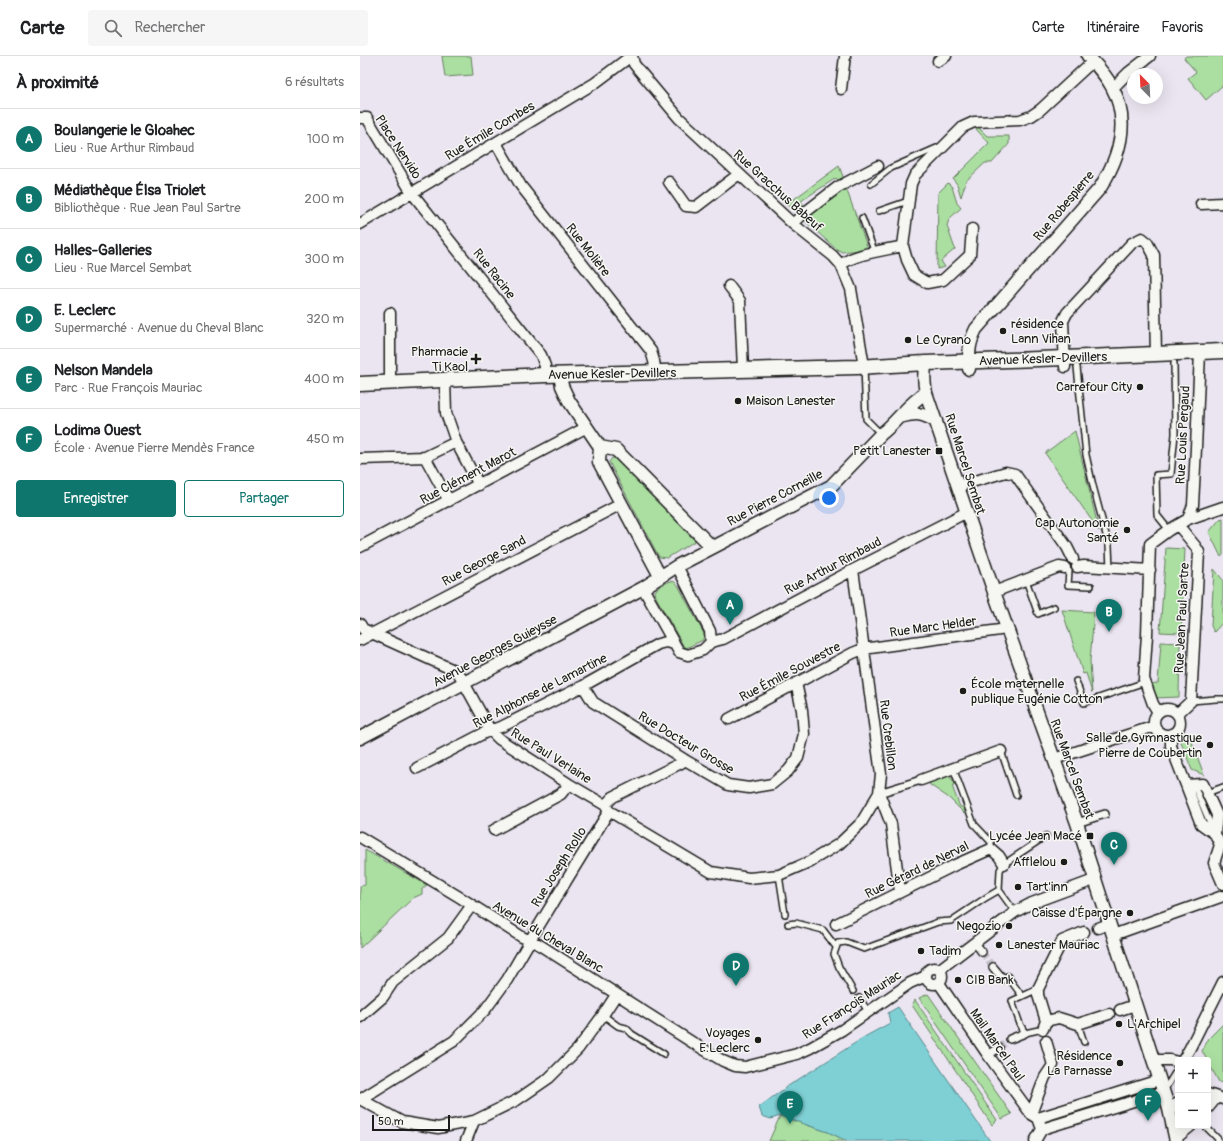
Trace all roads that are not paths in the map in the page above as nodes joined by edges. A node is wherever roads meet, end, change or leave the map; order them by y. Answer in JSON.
{"nodes":[{"id":1,"x":631,"y":56,"type":"edge"},
{"id":2,"x":845,"y":56,"type":"edge"},
{"id":3,"x":1150,"y":56,"type":"edge"},
{"id":4,"x":1090,"y":59,"type":"edge"},
{"id":5,"x":1113,"y":88,"type":"junction"},
{"id":6,"x":841,"y":89,"type":"dead end"},
{"id":7,"x":360,"y":118,"type":"edge"},
{"id":8,"x":496,"y":143,"type":"junction"},
{"id":9,"x":946,"y":144,"type":"junction"},
{"id":10,"x":878,"y":166,"type":"dead end"},
{"id":11,"x":739,"y":174,"type":"junction"},
{"id":12,"x":669,"y":182,"type":"dead end"},
{"id":13,"x":871,"y":184,"type":"dead end"},
{"id":14,"x":412,"y":193,"type":"junction"},
{"id":15,"x":908,"y":200,"type":"junction"},
{"id":16,"x":1223,"y":203,"type":"edge"},
{"id":17,"x":1201,"y":204,"type":"dead end"},
{"id":18,"x":879,"y":211,"type":"dead end"},
{"id":19,"x":862,"y":218,"type":"dead end"},
{"id":20,"x":360,"y":224,"type":"edge"},
{"id":21,"x":793,"y":224,"type":"junction"},
{"id":22,"x":972,"y":229,"type":"dead end"},
{"id":23,"x":904,"y":246,"type":"junction"},
{"id":24,"x":875,"y":253,"type":"junction"},
{"id":25,"x":841,"y":265,"type":"junction"},
{"id":26,"x":729,"y":286,"type":"dead end"},
{"id":27,"x":390,"y":313,"type":"dead end"},
{"id":28,"x":1223,"y":351,"type":"edge"},
{"id":29,"x":1156,"y":355,"type":"junction"},
{"id":30,"x":1200,"y":357,"type":"junction"},
{"id":31,"x":1223,"y":360,"type":"edge"},
{"id":32,"x":1174,"y":363,"type":"junction"},
{"id":33,"x":1069,"y":364,"type":"junction"},
{"id":34,"x":969,"y":365,"type":"junction"},
{"id":35,"x":864,"y":366,"type":"junction"},
{"id":36,"x":925,"y":366,"type":"junction"},
{"id":37,"x":743,"y":370,"type":"junction"},
{"id":38,"x":656,"y":373,"type":"junction"},
{"id":39,"x":545,"y":375,"type":"junction"},
{"id":40,"x":560,"y":375,"type":"junction"},
{"id":41,"x":445,"y":381,"type":"junction"},
{"id":42,"x":390,"y":383,"type":"junction"},
{"id":43,"x":360,"y":384,"type":"edge"},
{"id":44,"x":926,"y":393,"type":"junction"},
{"id":45,"x":899,"y":417,"type":"junction"},
{"id":46,"x":936,"y":421,"type":"junction"},
{"id":47,"x":587,"y":427,"type":"junction"},
{"id":48,"x":881,"y":434,"type":"junction"},
{"id":49,"x":456,"y":442,"type":"junction"},
{"id":50,"x":600,"y":447,"type":"junction"},
{"id":51,"x":425,"y":457,"type":"junction"},
{"id":52,"x":360,"y":459,"type":"edge"},
{"id":53,"x":479,"y":485,"type":"junction"},
{"id":54,"x":958,"y":486,"type":"junction"},
{"id":55,"x":448,"y":501,"type":"junction"},
{"id":56,"x":621,"y":504,"type":"junction"},
{"id":57,"x":1223,"y":507,"type":"edge"},
{"id":58,"x":967,"y":512,"type":"junction"},
{"id":59,"x":1188,"y":519,"type":"junction"},
{"id":60,"x":1178,"y":525,"type":"junction"},
{"id":61,"x":1169,"y":530,"type":"junction"},
{"id":62,"x":360,"y":547,"type":"edge"},
{"id":63,"x":712,"y":547,"type":"junction"},
{"id":64,"x":677,"y":566,"type":"junction"},
{"id":65,"x":1071,"y":566,"type":"junction"},
{"id":66,"x":1110,"y":568,"type":"junction"},
{"id":67,"x":853,"y":570,"type":"junction"},
{"id":68,"x":1150,"y":570,"type":"junction"},
{"id":69,"x":660,"y":576,"type":"junction"},
{"id":70,"x":1026,"y":580,"type":"junction"},
{"id":71,"x":1091,"y":586,"type":"dead end"},
{"id":72,"x":643,"y":588,"type":"junction"},
{"id":73,"x":994,"y":592,"type":"junction"},
{"id":74,"x":1054,"y":607,"type":"dead end"},
{"id":75,"x":360,"y":624,"type":"edge"},
{"id":76,"x":1007,"y":629,"type":"junction"},
{"id":77,"x":373,"y":634,"type":"junction"},
{"id":78,"x":360,"y":640,"type":"edge"},
{"id":79,"x":711,"y":642,"type":"junction"},
{"id":80,"x":674,"y":644,"type":"junction"},
{"id":81,"x":863,"y":649,"type":"junction"},
{"id":82,"x":1076,"y":681,"type":"dead end"},
{"id":83,"x":1145,"y":682,"type":"junction"},
{"id":84,"x":465,"y":683,"type":"junction"},
{"id":85,"x":796,"y":683,"type":"junction"},
{"id":86,"x":583,"y":686,"type":"junction"},
{"id":87,"x":1223,"y":699,"type":"edge"},
{"id":88,"x":1191,"y":700,"type":"junction"},
{"id":89,"x":1158,"y":712,"type":"junction"},
{"id":90,"x":1177,"y":714,"type":"junction"},
{"id":91,"x":729,"y":719,"type":"dead end"},
{"id":92,"x":1155,"y":726,"type":"junction"},
{"id":93,"x":490,"y":730,"type":"junction"},
{"id":94,"x":1171,"y":734,"type":"junction"},
{"id":95,"x":360,"y":738,"type":"edge"},
{"id":96,"x":1001,"y":751,"type":"joint"},
{"id":97,"x":1054,"y":759,"type":"junction"},
{"id":98,"x":685,"y":760,"type":"junction"},
{"id":99,"x":418,"y":768,"type":"dead end"},
{"id":100,"x":953,"y":768,"type":"junction"},
{"id":101,"x":921,"y":780,"type":"joint"},
{"id":102,"x":569,"y":784,"type":"junction"},
{"id":103,"x":1186,"y":785,"type":"junction"},
{"id":104,"x":1223,"y":787,"type":"edge"},
{"id":105,"x":879,"y":793,"type":"junction"},
{"id":106,"x":1207,"y":793,"type":"junction"},
{"id":107,"x":1016,"y":795,"type":"dead end"},
{"id":108,"x":607,"y":808,"type":"junction"},
{"id":109,"x":1105,"y":814,"type":"dead end"},
{"id":110,"x":1077,"y":823,"type":"junction"},
{"id":111,"x":494,"y":830,"type":"dead end"},
{"id":112,"x":1215,"y":834,"type":"junction"},
{"id":113,"x":1046,"y":836,"type":"dead end"},
{"id":114,"x":360,"y":837,"type":"edge"},
{"id":115,"x":1222,"y":847,"type":"edge"},
{"id":116,"x":991,"y":849,"type":"junction"},
{"id":117,"x":1004,"y":864,"type":"junction"},
{"id":118,"x":778,"y":875,"type":"junction"},
{"id":119,"x":1094,"y":880,"type":"junction"},
{"id":120,"x":1223,"y":884,"type":"edge"},
{"id":121,"x":999,"y":890,"type":"junction"},
{"id":122,"x":900,"y":892,"type":"junction"},
{"id":123,"x":1223,"y":896,"type":"edge"},
{"id":124,"x":472,"y":906,"type":"junction"},
{"id":125,"x":1015,"y":912,"type":"junction"},
{"id":126,"x":785,"y":914,"type":"dead end"},
{"id":127,"x":788,"y":924,"type":"dead end"},
{"id":128,"x":836,"y":924,"type":"dead end"},
{"id":129,"x":1107,"y":929,"type":"junction"},
{"id":130,"x":1084,"y":932,"type":"dead end"},
{"id":131,"x":529,"y":941,"type":"junction"},
{"id":132,"x":975,"y":942,"type":"junction"},
{"id":133,"x":836,"y":947,"type":"junction"},
{"id":134,"x":982,"y":952,"type":"tunnel mouth"},
{"id":135,"x":993,"y":967,"type":"tunnel mouth"},
{"id":136,"x":940,"y":970,"type":"junction"},
{"id":137,"x":926,"y":976,"type":"junction"},
{"id":138,"x":1008,"y":977,"type":"joint"},
{"id":139,"x":939,"y":982,"type":"junction"},
{"id":140,"x":1223,"y":982,"type":"edge"},
{"id":141,"x":1038,"y":989,"type":"junction"},
{"id":142,"x":853,"y":991,"type":"dead end"},
{"id":143,"x":616,"y":994,"type":"junction"},
{"id":144,"x":1022,"y":996,"type":"junction"},
{"id":145,"x":859,"y":998,"type":"dead end"},
{"id":146,"x":1135,"y":1005,"type":"junction"},
{"id":147,"x":1120,"y":1010,"type":"dead end"},
{"id":148,"x":868,"y":1011,"type":"junction"},
{"id":149,"x":1109,"y":1014,"type":"dead end"},
{"id":150,"x":603,"y":1015,"type":"junction"},
{"id":151,"x":360,"y":1017,"type":"edge"},
{"id":152,"x":1078,"y":1024,"type":"junction"},
{"id":153,"x":1044,"y":1025,"type":"junction"},
{"id":154,"x":1025,"y":1033,"type":"junction"},
{"id":155,"x":1010,"y":1039,"type":"tunnel mouth"},
{"id":156,"x":1046,"y":1041,"type":"dead end"},
{"id":157,"x":1084,"y":1042,"type":"dead end"},
{"id":158,"x":999,"y":1048,"type":"tunnel mouth"},
{"id":159,"x":664,"y":1054,"type":"dead end"},
{"id":160,"x":988,"y":1055,"type":"junction"},
{"id":161,"x":1185,"y":1057,"type":"edge"},
{"id":162,"x":1153,"y":1060,"type":"junction"},
{"id":163,"x":723,"y":1061,"type":"joint"},
{"id":164,"x":1175,"y":1061,"type":"edge"},
{"id":165,"x":1175,"y":1073,"type":"edge"},
{"id":166,"x":1159,"y":1080,"type":"junction"},
{"id":167,"x":1163,"y":1092,"type":"junction"},
{"id":168,"x":361,"y":1099,"type":"edge"},
{"id":169,"x":1174,"y":1106,"type":"edge"},
{"id":170,"x":1035,"y":1116,"type":"junction"},
{"id":171,"x":474,"y":1121,"type":"junction"},
{"id":172,"x":1042,"y":1129,"type":"junction"},
{"id":173,"x":1188,"y":1129,"type":"edge"},
{"id":174,"x":1209,"y":1129,"type":"edge"},
{"id":175,"x":1218,"y":1139,"type":"dead end"},
{"id":176,"x":1175,"y":1140,"type":"edge"},
{"id":177,"x":466,"y":1141,"type":"edge"},
{"id":178,"x":1035,"y":1141,"type":"edge"}],
"edges":[{"from":1,"to":8,"type":"street","name":"Rue Émile Combes"},
{"from":1,"to":11,"type":"street","name":"Rue Gracchus Babeuf"},
{"from":2,"to":6,"type":"street"},
{"from":3,"to":5,"type":"street"},
{"from":4,"to":5,"type":"street","name":"Rue Robespierre"},
{"from":4,"to":9,"type":"street"},
{"from":5,"to":34,"type":"street","name":"Rue Robespierre"},
{"from":7,"to":14,"type":"street","name":"Place Nervido"},
{"from":8,"to":14,"type":"street","name":"Rue Émile Combes"},
{"from":8,"to":38,"type":"street","name":"Rue Molière"},
{"from":9,"to":13,"type":"lane"},
{"from":9,"to":15,"type":"street"},
{"from":10,"to":21,"type":"street"},
{"from":11,"to":12,"type":"street"},
{"from":11,"to":21,"type":"street","name":"Rue Gracchus Babeuf"},
{"from":14,"to":20,"type":"street","name":"Rue Émile Combes"},
{"from":14,"to":39,"type":"street","name":"Rue Racine"},
{"from":15,"to":18,"type":"lane"},
{"from":15,"to":23,"type":"street"},
{"from":16,"to":17,"type":"street"},
{"from":19,"to":24,"type":"lane"},
{"from":21,"to":25,"type":"street","name":"Rue Gracchus Babeuf"},
{"from":22,"to":23,"type":"street"},
{"from":23,"to":24,"type":"street"},
{"from":24,"to":25,"type":"street"},
{"from":25,"to":35,"type":"street","name":"Rue Gracchus Babeuf"},
{"from":26,"to":37,"type":"street"},
{"from":27,"to":42,"type":"street"},
{"from":28,"to":30,"type":"main road","name":"Avenue Kesler-Devillers"},
{"from":29,"to":30,"type":"main road","name":"Avenue Kesler-Devillers"},
{"from":29,"to":33,"type":"main road","name":"Avenue Kesler-Devillers"},
{"from":29,"to":33,"type":"street"},
{"from":30,"to":31,"type":"main road","name":"Avenue Kesler-Devillers"},
{"from":30,"to":32,"type":"main road","name":"Avenue Kesler-Devillers"},
{"from":30,"to":59,"type":"street","name":"Rue Louis Pergaud"},
{"from":32,"to":33,"type":"main road","name":"Avenue Kesler-Devillers"},
{"from":32,"to":61,"type":"lane"},
{"from":33,"to":34,"type":"main road","name":"Avenue Kesler-Devillers"},
{"from":33,"to":66,"type":"lane"},
{"from":34,"to":36,"type":"main road","name":"Avenue Kesler-Devillers"},
{"from":35,"to":36,"type":"main road","name":"Avenue Kesler-Devillers"},
{"from":35,"to":37,"type":"main road","name":"Avenue Kesler-Devillers"},
{"from":35,"to":48,"type":"lane"},
{"from":36,"to":44,"type":"street","name":"Rue Marcel Sembat"},
{"from":37,"to":38,"type":"main road","name":"Avenue Kesler-Devillers"},
{"from":38,"to":40,"type":"main road","name":"Avenue Kesler-Devillers"},
{"from":39,"to":40,"type":"main road","name":"Avenue Kesler-Devillers"},
{"from":39,"to":41,"type":"main road","name":"Avenue Kesler-Devillers"},
{"from":40,"to":47,"type":"street"},
{"from":41,"to":42,"type":"main road","name":"Avenue Kesler-Devillers"},
{"from":41,"to":49,"type":"street"},
{"from":42,"to":43,"type":"main road","name":"Avenue Kesler-Devillers"},
{"from":44,"to":45,"type":"street","name":"Rue Pierre Corneille"},
{"from":44,"to":46,"type":"street","name":"Rue Marcel Sembat"},
{"from":45,"to":46,"type":"street"},
{"from":45,"to":48,"type":"street","name":"Rue Pierre Corneille"},
{"from":46,"to":54,"type":"street","name":"Rue Marcel Sembat"},
{"from":47,"to":50,"type":"street"},
{"from":47,"to":53,"type":"street","name":"Rue Clément Marot"},
{"from":48,"to":63,"type":"street","name":"Rue Pierre Corneille"},
{"from":49,"to":51,"type":"street"},
{"from":49,"to":53,"type":"street"},
{"from":50,"to":56,"type":"street"},
{"from":50,"to":63,"type":"street"},
{"from":51,"to":52,"type":"street"},
{"from":51,"to":55,"type":"street"},
{"from":53,"to":55,"type":"street","name":"Rue Clément Marot"},
{"from":54,"to":58,"type":"street","name":"Rue Marcel Sembat"},
{"from":54,"to":65,"type":"street"},
{"from":55,"to":62,"type":"street","name":"Rue Clément Marot"},
{"from":56,"to":69,"type":"street"},
{"from":56,"to":77,"type":"street","name":"Rue George Sand"},
{"from":57,"to":59,"type":"street"},
{"from":58,"to":67,"type":"street","name":"Rue Arthur Rimbaud"},
{"from":58,"to":73,"type":"street","name":"Rue Marcel Sembat"},
{"from":59,"to":60,"type":"street"},
{"from":60,"to":61,"type":"street"},
{"from":60,"to":88,"type":"street","name":"Rue Jean Paul Sartre"},
{"from":61,"to":68,"type":"street"},
{"from":63,"to":64,"type":"street","name":"Rue Pierre Corneille"},
{"from":64,"to":69,"type":"street","name":"Rue Pierre Corneille"},
{"from":64,"to":79,"type":"street"},
{"from":65,"to":66,"type":"street"},
{"from":65,"to":70,"type":"street"},
{"from":65,"to":71,"type":"lane"},
{"from":66,"to":68,"type":"street"},
{"from":67,"to":79,"type":"street","name":"Rue Arthur Rimbaud"},
{"from":67,"to":81,"type":"street","name":"Rue Crebillon"},
{"from":68,"to":83,"type":"street"},
{"from":69,"to":72,"type":"street","name":"Avenue Georges Guieysse"},
{"from":70,"to":73,"type":"street"},
{"from":70,"to":74,"type":"lane"},
{"from":72,"to":80,"type":"street"},
{"from":72,"to":84,"type":"street","name":"Avenue Georges Guieysse"},
{"from":73,"to":76,"type":"street","name":"Rue Marcel Sembat"},
{"from":75,"to":77,"type":"street","name":"Rue Paul Verlaine"},
{"from":76,"to":81,"type":"street","name":"Rue Marc Helder"},
{"from":76,"to":97,"type":"street","name":"Rue Marcel Sembat"},
{"from":77,"to":78,"type":"street","name":"Rue George Sand"},
{"from":77,"to":84,"type":"street","name":"Rue Paul Verlaine"},
{"from":79,"to":80,"type":"street","name":"Rue Arthur Rimbaud"},
{"from":80,"to":86,"type":"street","name":"Rue Alphonse de Lamartine"},
{"from":81,"to":85,"type":"street","name":"Rue Émile Souvestre"},
{"from":81,"to":105,"type":"street","name":"Rue Crebillon"},
{"from":82,"to":83,"type":"lane"},
{"from":83,"to":89,"type":"street"},
{"from":84,"to":93,"type":"street","name":"Rue Paul Verlaine"},
{"from":84,"to":95,"type":"street","name":"Avenue Georges Guieysse"},
{"from":85,"to":91,"type":"street","name":"Rue Émile Souvestre"},
{"from":85,"to":98,"type":"street","name":"Rue Docteur Grosse"},
{"from":86,"to":93,"type":"street","name":"Rue Alphonse de Lamartine"},
{"from":86,"to":98,"type":"street","name":"Rue Docteur Grosse"},
{"from":87,"to":88,"type":"lane"},
{"from":88,"to":90,"type":"street"},
{"from":89,"to":90,"type":"street"},
{"from":89,"to":92,"type":"street"},
{"from":90,"to":94,"type":"street"},
{"from":92,"to":94,"type":"street"},
{"from":92,"to":97,"type":"street"},
{"from":93,"to":99,"type":"street","name":"Rue Alphonse de Lamartine"},
{"from":93,"to":102,"type":"street","name":"Rue Paul Verlaine"},
{"from":94,"to":103,"type":"street"},
{"from":96,"to":100,"type":"street"},
{"from":96,"to":107,"type":"lane"},
{"from":97,"to":110,"type":"street","name":"Rue Marcel Sembat"},
{"from":98,"to":108,"type":"street"},
{"from":100,"to":101,"type":"street"},
{"from":100,"to":116,"type":"lane"},
{"from":101,"to":105,"type":"street"},
{"from":102,"to":108,"type":"street","name":"Rue Paul Verlaine"},
{"from":102,"to":111,"type":"street"},
{"from":103,"to":106,"type":"street"},
{"from":103,"to":112,"type":"street"},
{"from":104,"to":106,"type":"lane"},
{"from":105,"to":118,"type":"street","name":"Rue Crebillon"},
{"from":105,"to":122,"type":"street"},
{"from":106,"to":112,"type":"street"},
{"from":108,"to":118,"type":"street","name":"Rue Crebillon"},
{"from":108,"to":131,"type":"street","name":"Rue Joseph Rollo"},
{"from":109,"to":110,"type":"street"},
{"from":110,"to":119,"type":"street","name":"Rue Marcel Sembat"},
{"from":112,"to":115,"type":"street"},
{"from":113,"to":117,"type":"lane"},
{"from":114,"to":124,"type":"street","name":"Avenue du Cheval Blanc"},
{"from":115,"to":120,"type":"street"},
{"from":116,"to":117,"type":"street"},
{"from":116,"to":122,"type":"street","name":"Rue Gérard de Nerval"},
{"from":117,"to":121,"type":"lane"},
{"from":118,"to":126,"type":"lane"},
{"from":119,"to":125,"type":"street"},
{"from":119,"to":129,"type":"street","name":"Rue Marcel Sembat"},
{"from":121,"to":125,"type":"lane"},
{"from":121,"to":133,"type":"lane"},
{"from":122,"to":128,"type":"street","name":"Rue Gérard de Nerval"},
{"from":123,"to":129,"type":"street"},
{"from":124,"to":131,"type":"street","name":"Avenue du Cheval Blanc"},
{"from":124,"to":151,"type":"street"},
{"from":125,"to":132,"type":"street"},
{"from":127,"to":133,"type":"lane"},
{"from":129,"to":146,"type":"street","name":"Rue Marcel Sembat"},
{"from":130,"to":141,"type":"street"},
{"from":131,"to":143,"type":"street","name":"Avenue du Cheval Blanc"},
{"from":131,"to":168,"type":"street","name":"Rue Joseph Rollo"},
{"from":132,"to":134,"type":"street"},
{"from":132,"to":136,"type":"street"},
{"from":133,"to":142,"type":"lane"},
{"from":135,"to":138,"type":"street"},
{"from":136,"to":137,"type":"street"},
{"from":136,"to":139,"type":"street"},
{"from":137,"to":139,"type":"street"},
{"from":137,"to":148,"type":"street","name":"Rue François Mauriac"},
{"from":138,"to":144,"type":"lane"},
{"from":139,"to":160,"type":"street","name":"Mail Marcel Paul"},
{"from":140,"to":161,"type":"street"},
{"from":141,"to":144,"type":"lane"},
{"from":141,"to":153,"type":"street"},
{"from":143,"to":150,"type":"street"},
{"from":143,"to":163,"type":"street","name":"Avenue du Cheval Blanc"},
{"from":144,"to":154,"type":"lane"},
{"from":145,"to":148,"type":"lane"},
{"from":146,"to":147,"type":"street"},
{"from":146,"to":162,"type":"street","name":"Rue Marcel Sembat"},
{"from":148,"to":163,"type":"street","name":"Rue François Mauriac"},
{"from":149,"to":152,"type":"street"},
{"from":150,"to":159,"type":"lane"},
{"from":150,"to":171,"type":"street"},
{"from":152,"to":153,"type":"street"},
{"from":152,"to":157,"type":"lane"},
{"from":153,"to":154,"type":"lane"},
{"from":154,"to":155,"type":"street"},
{"from":156,"to":170,"type":"street"},
{"from":158,"to":160,"type":"street"},
{"from":160,"to":170,"type":"street","name":"Mail Marcel Paul"},
{"from":162,"to":164,"type":"street"},
{"from":162,"to":166,"type":"street","name":"Rue Marcel Sembat"},
{"from":165,"to":167,"type":"lane"},
{"from":166,"to":167,"type":"street","name":"Rue Marcel Sembat"},
{"from":166,"to":170,"type":"street"},
{"from":167,"to":169,"type":"street","name":"Rue Marcel Sembat"},
{"from":167,"to":172,"type":"street"},
{"from":168,"to":171,"type":"street"},
{"from":169,"to":176,"type":"street","name":"Rue Marcel Sembat"},
{"from":170,"to":172,"type":"street","name":"Mail Marcel Paul"},
{"from":171,"to":177,"type":"street"},
{"from":172,"to":178,"type":"street"},
{"from":173,"to":176,"type":"street"},
{"from":174,"to":175,"type":"lane"}]}
